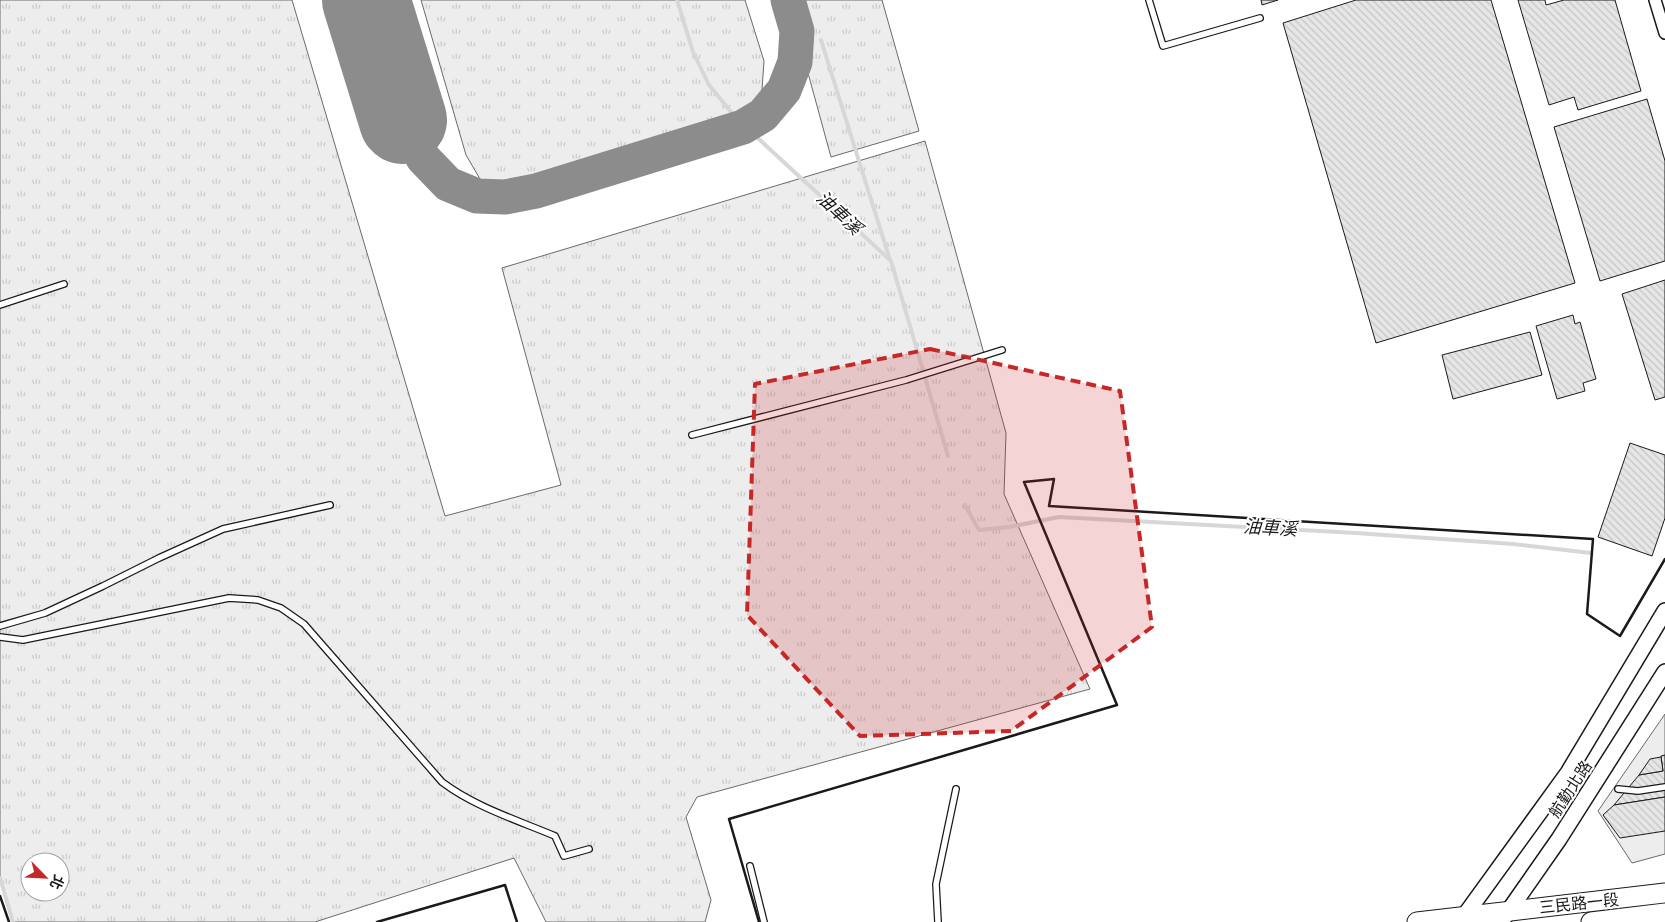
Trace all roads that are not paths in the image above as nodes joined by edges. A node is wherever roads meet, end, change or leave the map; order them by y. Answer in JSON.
{"nodes":[{"id":1,"x":1149,"y":0,"type":"edge"},
{"id":2,"x":1655,"y":0,"type":"edge"},
{"id":3,"x":1260,"y":18,"type":"dead end"},
{"id":4,"x":1665,"y":34,"type":"edge"},
{"id":5,"x":64,"y":284,"type":"dead end"},
{"id":6,"x":0,"y":305,"type":"edge"},
{"id":7,"x":1002,"y":350,"type":"dead end"},
{"id":8,"x":692,"y":435,"type":"dead end"},
{"id":9,"x":330,"y":505,"type":"dead end"},
{"id":10,"x":1665,"y":610,"type":"edge"},
{"id":11,"x":0,"y":626,"type":"edge"},
{"id":12,"x":0,"y":637,"type":"edge"},
{"id":13,"x":1665,"y":672,"type":"edge"},
{"id":14,"x":1665,"y":787,"type":"edge"},
{"id":15,"x":1618,"y":789,"type":"dead end"},
{"id":16,"x":956,"y":790,"type":"dead end"},
{"id":17,"x":589,"y":849,"type":"dead end"},
{"id":18,"x":750,"y":866,"type":"dead end"},
{"id":19,"x":1665,"y":892,"type":"edge"},
{"id":20,"x":1665,"y":913,"type":"edge"},
{"id":21,"x":1505,"y":916,"type":"edge"},
{"id":22,"x":1462,"y":919,"type":"edge"},
{"id":23,"x":764,"y":922,"type":"edge"},
{"id":24,"x":938,"y":922,"type":"edge"},
{"id":25,"x":1416,"y":922,"type":"edge"},
{"id":26,"x":1591,"y":922,"type":"edge"}],
"edges":[{"from":1,"to":3,"type":"lane"},
{"from":2,"to":4,"type":"street"},
{"from":5,"to":6,"type":"lane"},
{"from":7,"to":8,"type":"lane"},
{"from":9,"to":11,"type":"lane"},
{"from":10,"to":22,"type":"street"},
{"from":12,"to":17,"type":"lane"},
{"from":13,"to":21,"type":"street","name":"航勤北路"},
{"from":14,"to":15,"type":"lane"},
{"from":16,"to":24,"type":"lane"},
{"from":18,"to":23,"type":"lane"},
{"from":19,"to":21,"type":"main road","name":"三民路一段"},
{"from":20,"to":26,"type":"main road","name":"三民路一段"},
{"from":21,"to":22,"type":"main road","name":"三民路一段"},
{"from":22,"to":25,"type":"main road","name":"三民路一段"}]}
